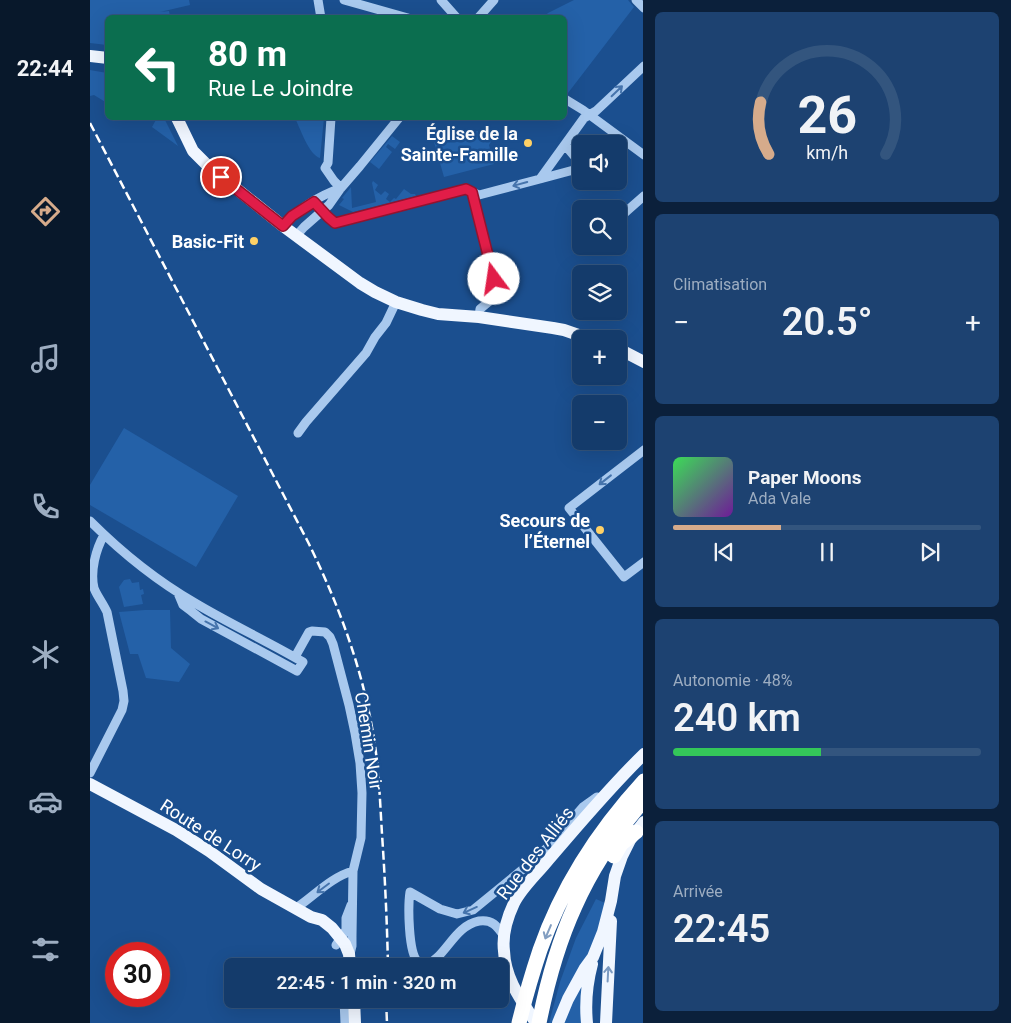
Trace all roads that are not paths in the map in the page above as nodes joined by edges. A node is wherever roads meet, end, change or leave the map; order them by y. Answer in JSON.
{"nodes":[{"id":1,"x":318,"y":0,"type":"edge"},
{"id":2,"x":344,"y":0,"type":"edge"},
{"id":3,"x":441,"y":0,"type":"edge"},
{"id":4,"x":494,"y":0,"type":"edge"},
{"id":5,"x":320,"y":15,"type":"edge"},
{"id":6,"x":397,"y":15,"type":"edge"},
{"id":7,"x":455,"y":15,"type":"edge"},
{"id":8,"x":481,"y":15,"type":"edge"},
{"id":9,"x":90,"y":56,"type":"edge"},
{"id":10,"x":105,"y":58,"type":"edge"},
{"id":11,"x":643,"y":67,"type":"edge"},
{"id":12,"x":567,"y":100,"type":"edge"},
{"id":13,"x":589,"y":115,"type":"junction"},
{"id":14,"x":178,"y":120,"type":"edge"},
{"id":15,"x":331,"y":120,"type":"edge"},
{"id":16,"x":397,"y":120,"type":"edge"},
{"id":17,"x":565,"y":145,"type":"junction"},
{"id":18,"x":572,"y":153,"type":"edge"},
{"id":19,"x":643,"y":154,"type":"edge"},
{"id":20,"x":572,"y":170,"type":"edge"},
{"id":21,"x":540,"y":179,"type":"junction"},
{"id":22,"x":341,"y":188,"type":"junction"},
{"id":23,"x":472,"y":192,"type":"junction"},
{"id":24,"x":643,"y":197,"type":"edge"},
{"id":25,"x":314,"y":202,"type":"junction"},
{"id":26,"x":322,"y":211,"type":"junction"},
{"id":27,"x":627,"y":211,"type":"edge"},
{"id":28,"x":283,"y":226,"type":"junction"},
{"id":29,"x":296,"y":236,"type":"junction"},
{"id":30,"x":396,"y":302,"type":"junction"},
{"id":31,"x":479,"y":318,"type":"junction"},
{"id":32,"x":572,"y":333,"type":"edge"},
{"id":33,"x":627,"y":353,"type":"edge"},
{"id":34,"x":643,"y":361,"type":"edge"},
{"id":35,"x":298,"y":433,"type":"dead end"},
{"id":36,"x":643,"y":451,"type":"edge"},
{"id":37,"x":90,"y":521,"type":"edge"},
{"id":38,"x":104,"y":535,"type":"junction"},
{"id":39,"x":643,"y":563,"type":"edge"},
{"id":40,"x":178,"y":593,"type":"junction"},
{"id":41,"x":295,"y":657,"type":"junction"},
{"id":42,"x":643,"y":755,"type":"edge"},
{"id":43,"x":643,"y":769,"type":"edge"},
{"id":44,"x":90,"y":773,"type":"edge"},
{"id":45,"x":643,"y":782,"type":"edge"},
{"id":46,"x":90,"y":784,"type":"edge"},
{"id":47,"x":612,"y":786,"type":"junction"},
{"id":48,"x":643,"y":801,"type":"edge"},
{"id":49,"x":640,"y":827,"type":"edge"},
{"id":50,"x":353,"y":870,"type":"junction"},
{"id":51,"x":568,"y":887,"type":"junction"},
{"id":52,"x":353,"y":900,"type":"junction"},
{"id":53,"x":611,"y":901,"type":"junction"},
{"id":54,"x":296,"y":908,"type":"junction"},
{"id":55,"x":504,"y":936,"type":"junction"},
{"id":56,"x":338,"y":941,"type":"junction"},
{"id":57,"x":593,"y":957,"type":"junction"},
{"id":58,"x":346,"y":958,"type":"edge"},
{"id":59,"x":349,"y":958,"type":"edge"},
{"id":60,"x":344,"y":1008,"type":"edge"},
{"id":61,"x":354,"y":1008,"type":"edge"},
{"id":62,"x":538,"y":1020,"type":"edge"},
{"id":63,"x":345,"y":1023,"type":"edge"},
{"id":64,"x":355,"y":1023,"type":"edge"},
{"id":65,"x":519,"y":1023,"type":"edge"},
{"id":66,"x":558,"y":1023,"type":"edge"},
{"id":67,"x":587,"y":1023,"type":"edge"},
{"id":68,"x":606,"y":1023,"type":"edge"}],
"edges":[{"from":1,"to":5,"type":"street"},
{"from":2,"to":6,"type":"street"},
{"from":3,"to":7,"type":"street"},
{"from":4,"to":8,"type":"street"},
{"from":9,"to":10,"type":"main road"},
{"from":13,"to":11,"type":"street","one_way":true},
{"from":12,"to":13,"type":"street"},
{"from":13,"to":17,"type":"street"},
{"from":13,"to":19,"type":"street"},
{"from":14,"to":28,"type":"main road"},
{"from":15,"to":22,"type":"street"},
{"from":16,"to":22,"type":"street"},
{"from":17,"to":18,"type":"street"},
{"from":17,"to":21,"type":"street"},
{"from":20,"to":21,"type":"street"},
{"from":21,"to":23,"type":"street","one_way":true},
{"from":22,"to":25,"type":"street"},
{"from":22,"to":26,"type":"street"},
{"from":23,"to":26,"type":"street"},
{"from":23,"to":31,"type":"street"},
{"from":24,"to":27,"type":"street"},
{"from":25,"to":26,"type":"street"},
{"from":25,"to":28,"type":"street"},
{"from":26,"to":29,"type":"street"},
{"from":28,"to":29,"type":"main road"},
{"from":29,"to":30,"type":"main road"},
{"from":30,"to":31,"type":"main road"},
{"from":30,"to":35,"type":"street"},
{"from":31,"to":32,"type":"main road"},
{"from":33,"to":34,"type":"main road"},
{"from":36,"to":39,"type":"street","one_way":true},
{"from":37,"to":38,"type":"street"},
{"from":38,"to":40,"type":"street"},
{"from":38,"to":44,"type":"street"},
{"from":40,"to":41,"type":"street"},
{"from":40,"to":41,"type":"street","one_way":true},
{"from":41,"to":50,"type":"street","name":"Chemin Noir"},
{"from":42,"to":47,"type":"main road","name":"Rue des Alliés"},
{"from":43,"to":51,"type":"highway"},
{"from":45,"to":51,"type":"highway"},
{"from":46,"to":54,"type":"main road","name":"Route de Lorry"},
{"from":47,"to":55,"type":"main road","name":"Rue des Alliés"},
{"from":47,"to":55,"type":"street","one_way":true},
{"from":48,"to":62,"type":"highway"},
{"from":49,"to":53,"type":"main road"},
{"from":49,"to":62,"type":"highway"},
{"from":50,"to":52,"type":"street","name":"Chemin Noir"},
{"from":50,"to":54,"type":"street","one_way":true},
{"from":51,"to":65,"type":"highway","one_way":true},
{"from":52,"to":56,"type":"street","name":"Chemin Noir"},
{"from":52,"to":59,"type":"street","name":"Chemin Noir"},
{"from":53,"to":57,"type":"main road"},
{"from":68,"to":53,"type":"main road","one_way":true},
{"from":54,"to":56,"type":"main road","name":"Route de Lorry"},
{"from":55,"to":62,"type":"main road","name":"Rue des Alliés"},
{"from":56,"to":58,"type":"main road","name":"Route de Lorry"},
{"from":57,"to":66,"type":"main road"},
{"from":57,"to":67,"type":"main road"},
{"from":60,"to":63,"type":"street"},
{"from":61,"to":64,"type":"main road"}]}
